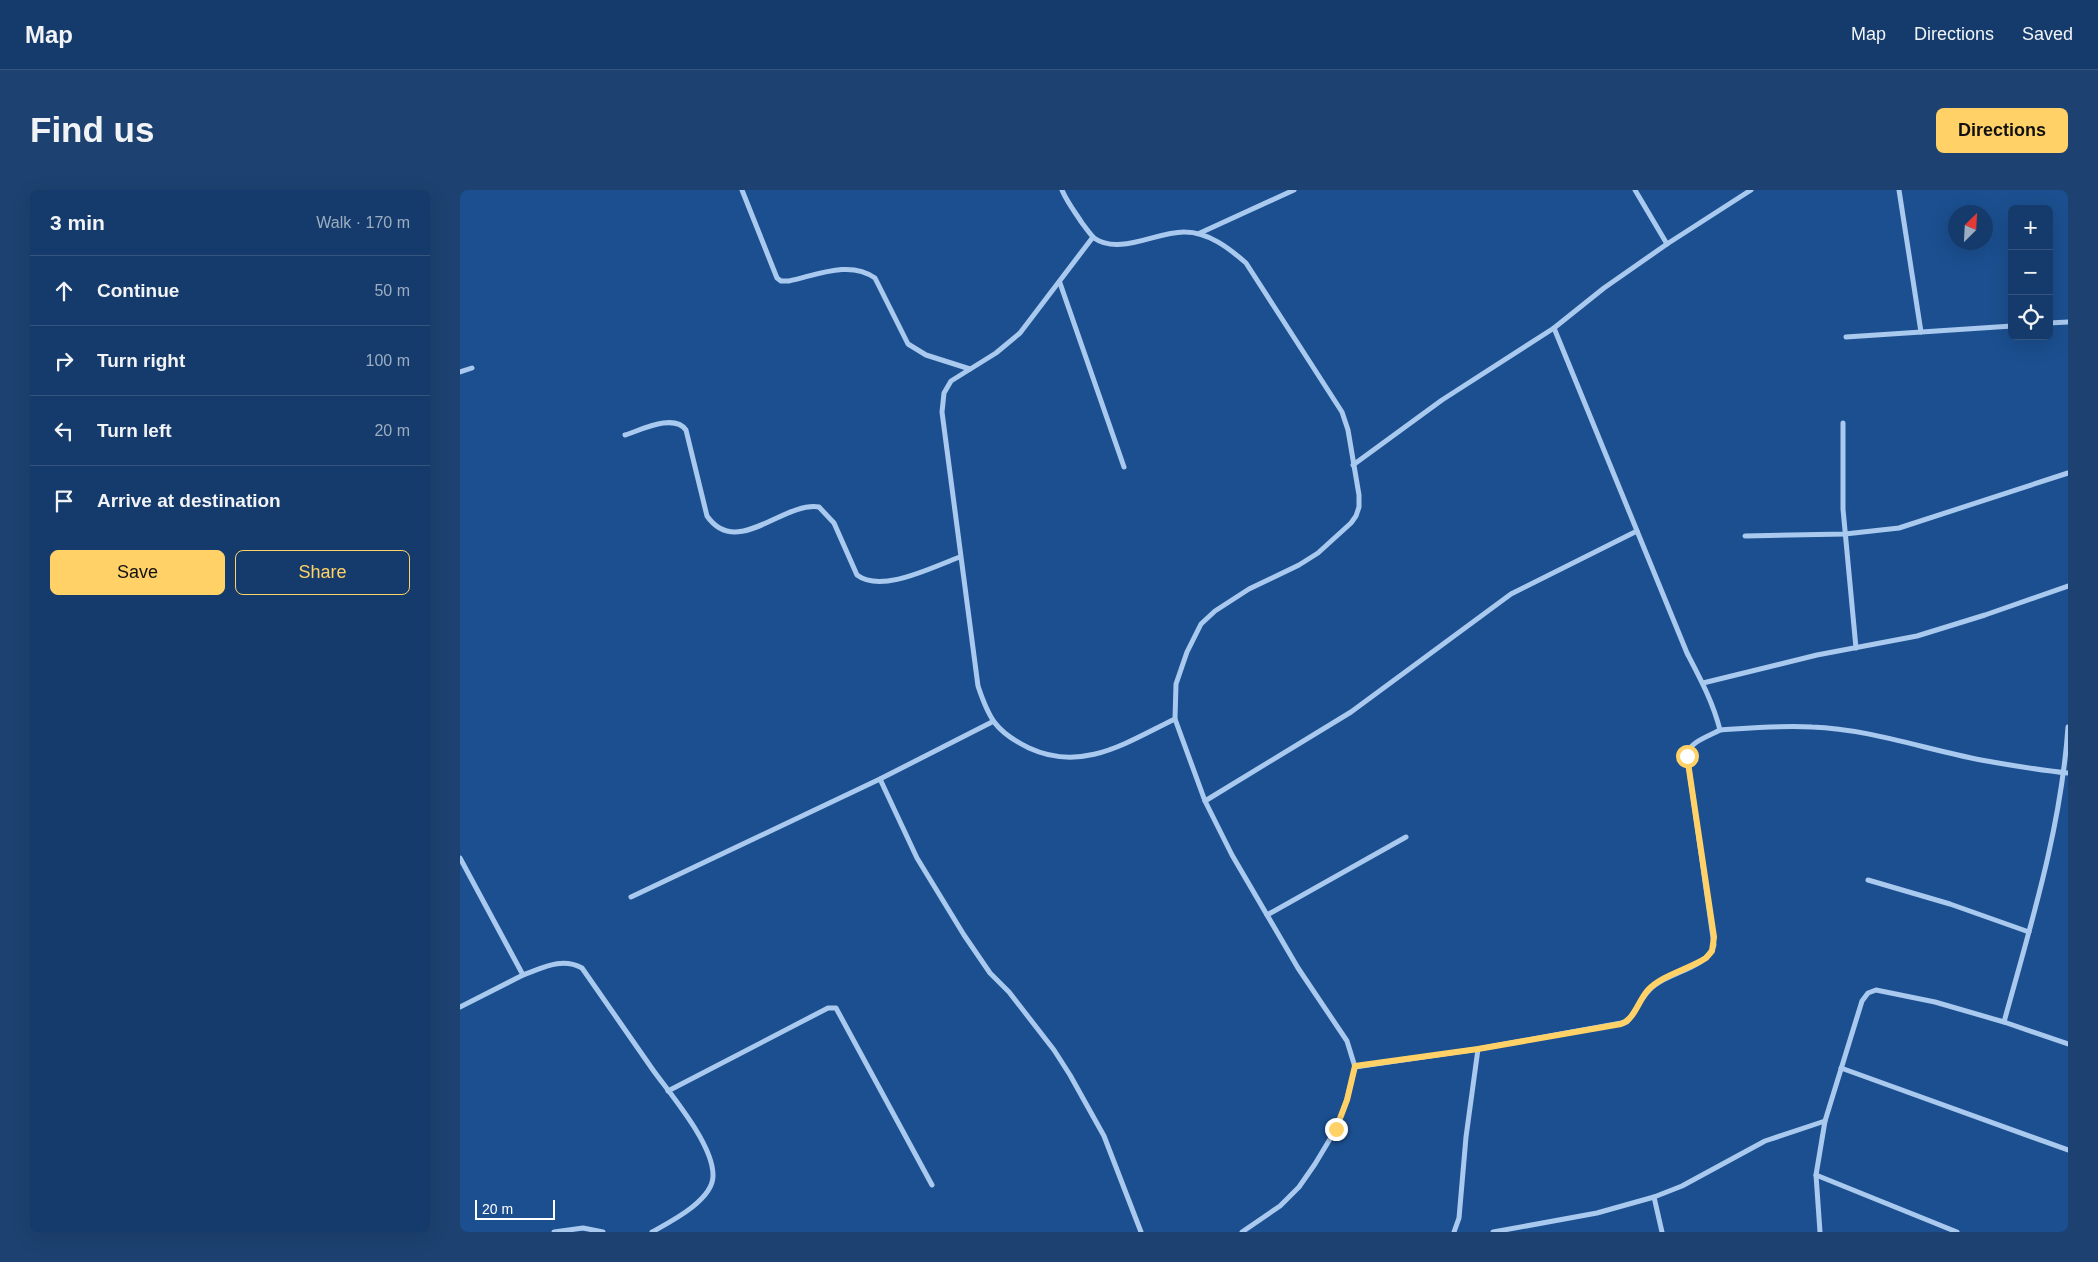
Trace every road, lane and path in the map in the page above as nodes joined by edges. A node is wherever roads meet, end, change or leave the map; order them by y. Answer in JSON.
{"nodes":[{"id":1,"x":742,"y":190,"type":"edge"},
{"id":2,"x":1062,"y":190,"type":"edge"},
{"id":3,"x":1294,"y":190,"type":"edge"},
{"id":4,"x":1635,"y":190,"type":"edge"},
{"id":5,"x":1751,"y":190,"type":"edge"},
{"id":6,"x":1899,"y":190,"type":"edge"},
{"id":7,"x":1200,"y":234,"type":"junction"},
{"id":8,"x":1093,"y":237,"type":"junction"},
{"id":9,"x":1667,"y":244,"type":"junction"},
{"id":10,"x":1060,"y":282,"type":"junction"},
{"id":11,"x":2068,"y":322,"type":"edge"},
{"id":12,"x":2053,"y":323,"type":"edge"},
{"id":13,"x":2008,"y":326,"type":"edge"},
{"id":14,"x":1554,"y":328,"type":"junction"},
{"id":15,"x":1921,"y":332,"type":"junction"},
{"id":16,"x":1846,"y":337,"type":"dead end"},
{"id":17,"x":472,"y":368,"type":"dead end"},
{"id":18,"x":970,"y":368,"type":"junction"},
{"id":19,"x":460,"y":372,"type":"edge"},
{"id":20,"x":1843,"y":423,"type":"dead end"},
{"id":21,"x":625,"y":435,"type":"dead end"},
{"id":22,"x":1353,"y":465,"type":"junction"},
{"id":23,"x":1124,"y":467,"type":"dead end"},
{"id":24,"x":2068,"y":473,"type":"edge"},
{"id":25,"x":1637,"y":531,"type":"junction"},
{"id":26,"x":1845,"y":534,"type":"junction"},
{"id":27,"x":1745,"y":536,"type":"dead end"},
{"id":28,"x":960,"y":557,"type":"junction"},
{"id":29,"x":2068,"y":586,"type":"edge"},
{"id":30,"x":1856,"y":648,"type":"junction"},
{"id":31,"x":1703,"y":683,"type":"junction"},
{"id":32,"x":1175,"y":719,"type":"junction"},
{"id":33,"x":992,"y":722,"type":"junction"},
{"id":34,"x":2068,"y":728,"type":"edge"},
{"id":35,"x":1720,"y":730,"type":"junction"},
{"id":36,"x":2066,"y":773,"type":"edge"},
{"id":37,"x":880,"y":779,"type":"junction"},
{"id":38,"x":1204,"y":801,"type":"junction"},
{"id":39,"x":1406,"y":837,"type":"dead end"},
{"id":40,"x":460,"y":858,"type":"edge"},
{"id":41,"x":1868,"y":880,"type":"dead end"},
{"id":42,"x":631,"y":897,"type":"dead end"},
{"id":43,"x":1267,"y":915,"type":"junction"},
{"id":44,"x":2029,"y":932,"type":"junction"},
{"id":45,"x":523,"y":976,"type":"junction"},
{"id":46,"x":460,"y":1007,"type":"edge"},
{"id":47,"x":2004,"y":1022,"type":"junction"},
{"id":48,"x":2068,"y":1044,"type":"edge"},
{"id":49,"x":1478,"y":1049,"type":"junction"},
{"id":50,"x":1355,"y":1066,"type":"junction"},
{"id":51,"x":1841,"y":1068,"type":"junction"},
{"id":52,"x":668,"y":1091,"type":"junction"},
{"id":53,"x":1825,"y":1121,"type":"junction"},
{"id":54,"x":2068,"y":1150,"type":"edge"},
{"id":55,"x":1816,"y":1175,"type":"junction"},
{"id":56,"x":932,"y":1185,"type":"dead end"},
{"id":57,"x":1654,"y":1197,"type":"junction"},
{"id":58,"x":1249,"y":1230,"type":"edge"},
{"id":59,"x":554,"y":1232,"type":"edge"},
{"id":60,"x":603,"y":1232,"type":"edge"},
{"id":61,"x":652,"y":1232,"type":"edge"},
{"id":62,"x":1141,"y":1232,"type":"edge"},
{"id":63,"x":1242,"y":1232,"type":"edge"},
{"id":64,"x":1454,"y":1232,"type":"edge"},
{"id":65,"x":1493,"y":1232,"type":"edge"},
{"id":66,"x":1662,"y":1232,"type":"edge"},
{"id":67,"x":1820,"y":1232,"type":"edge"},
{"id":68,"x":1957,"y":1232,"type":"edge"}],
"edges":[{"from":1,"to":18,"type":"street"},
{"from":2,"to":8,"type":"street"},
{"from":3,"to":7,"type":"street"},
{"from":4,"to":9,"type":"street"},
{"from":5,"to":9,"type":"street"},
{"from":6,"to":15,"type":"street"},
{"from":7,"to":8,"type":"street"},
{"from":7,"to":22,"type":"street"},
{"from":8,"to":10,"type":"street"},
{"from":9,"to":14,"type":"street"},
{"from":10,"to":18,"type":"street"},
{"from":10,"to":23,"type":"street"},
{"from":11,"to":12,"type":"street"},
{"from":13,"to":15,"type":"street"},
{"from":14,"to":22,"type":"street"},
{"from":14,"to":25,"type":"street"},
{"from":15,"to":16,"type":"street"},
{"from":17,"to":19,"type":"street"},
{"from":18,"to":28,"type":"street"},
{"from":20,"to":26,"type":"street"},
{"from":21,"to":28,"type":"street"},
{"from":22,"to":32,"type":"street"},
{"from":24,"to":26,"type":"street"},
{"from":25,"to":31,"type":"street"},
{"from":25,"to":38,"type":"street"},
{"from":26,"to":27,"type":"street"},
{"from":26,"to":30,"type":"street"},
{"from":28,"to":33,"type":"street"},
{"from":29,"to":30,"type":"street"},
{"from":30,"to":31,"type":"street"},
{"from":31,"to":35,"type":"street"},
{"from":32,"to":33,"type":"street"},
{"from":32,"to":38,"type":"street"},
{"from":33,"to":37,"type":"street"},
{"from":34,"to":36,"type":"street"},
{"from":35,"to":36,"type":"street"},
{"from":35,"to":49,"type":"street"},
{"from":36,"to":44,"type":"street"},
{"from":37,"to":42,"type":"street"},
{"from":37,"to":62,"type":"street"},
{"from":38,"to":43,"type":"street"},
{"from":39,"to":43,"type":"street"},
{"from":40,"to":45,"type":"street"},
{"from":41,"to":44,"type":"street"},
{"from":43,"to":50,"type":"street"},
{"from":44,"to":47,"type":"street"},
{"from":45,"to":46,"type":"street"},
{"from":45,"to":52,"type":"street"},
{"from":47,"to":48,"type":"street"},
{"from":47,"to":51,"type":"street"},
{"from":49,"to":50,"type":"street"},
{"from":49,"to":64,"type":"street"},
{"from":50,"to":58,"type":"street"},
{"from":51,"to":53,"type":"street"},
{"from":51,"to":54,"type":"street"},
{"from":52,"to":56,"type":"street"},
{"from":52,"to":61,"type":"street"},
{"from":53,"to":55,"type":"street"},
{"from":53,"to":57,"type":"street"},
{"from":55,"to":67,"type":"street"},
{"from":55,"to":68,"type":"street"},
{"from":57,"to":65,"type":"street"},
{"from":57,"to":66,"type":"street"},
{"from":58,"to":63,"type":"street"},
{"from":59,"to":60,"type":"street"}]}
